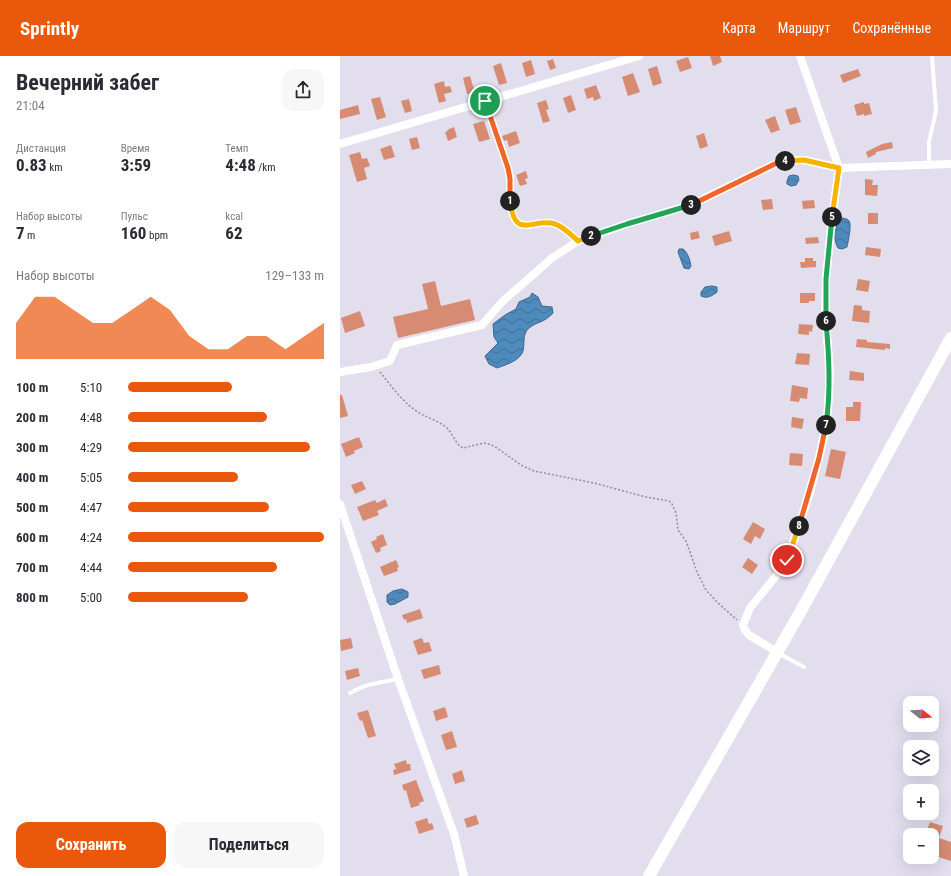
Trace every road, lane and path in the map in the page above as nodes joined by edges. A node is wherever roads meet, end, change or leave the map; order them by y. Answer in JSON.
{"nodes":[{"id":1,"x":639,"y":56,"type":"edge"},
{"id":2,"x":800,"y":56,"type":"edge"},
{"id":3,"x":932,"y":56,"type":"edge"},
{"id":4,"x":485,"y":101,"type":"junction"},
{"id":5,"x":340,"y":144,"type":"edge"},
{"id":6,"x":929,"y":164,"type":"junction"},
{"id":7,"x":951,"y":164,"type":"edge"},
{"id":8,"x":839,"y":168,"type":"junction"},
{"id":9,"x":578,"y":241,"type":"junction"},
{"id":10,"x":951,"y":338,"type":"edge"},
{"id":11,"x":376,"y":366,"type":"junction"},
{"id":12,"x":340,"y":372,"type":"edge"},
{"id":13,"x":340,"y":504,"type":"edge"},
{"id":14,"x":743,"y":625,"type":"junction"},
{"id":15,"x":777,"y":652,"type":"junction"},
{"id":16,"x":804,"y":667,"type":"dead end"},
{"id":17,"x":398,"y":679,"type":"junction"},
{"id":18,"x":350,"y":693,"type":"dead end"},
{"id":19,"x":464,"y":876,"type":"edge"},
{"id":20,"x":649,"y":876,"type":"edge"}],
"edges":[{"from":1,"to":4,"type":"street"},
{"from":2,"to":8,"type":"street"},
{"from":3,"to":6,"type":"lane"},
{"from":4,"to":5,"type":"street"},
{"from":4,"to":9,"type":"lane"},
{"from":6,"to":7,"type":"street"},
{"from":6,"to":8,"type":"street"},
{"from":8,"to":9,"type":"street"},
{"from":8,"to":14,"type":"street"},
{"from":9,"to":11,"type":"street"},
{"from":10,"to":15,"type":"main road"},
{"from":11,"to":12,"type":"street"},
{"from":11,"to":14,"type":"path"},
{"from":13,"to":17,"type":"street"},
{"from":14,"to":15,"type":"street"},
{"from":15,"to":16,"type":"lane"},
{"from":15,"to":20,"type":"main road"},
{"from":17,"to":18,"type":"lane"},
{"from":17,"to":19,"type":"street"}]}
